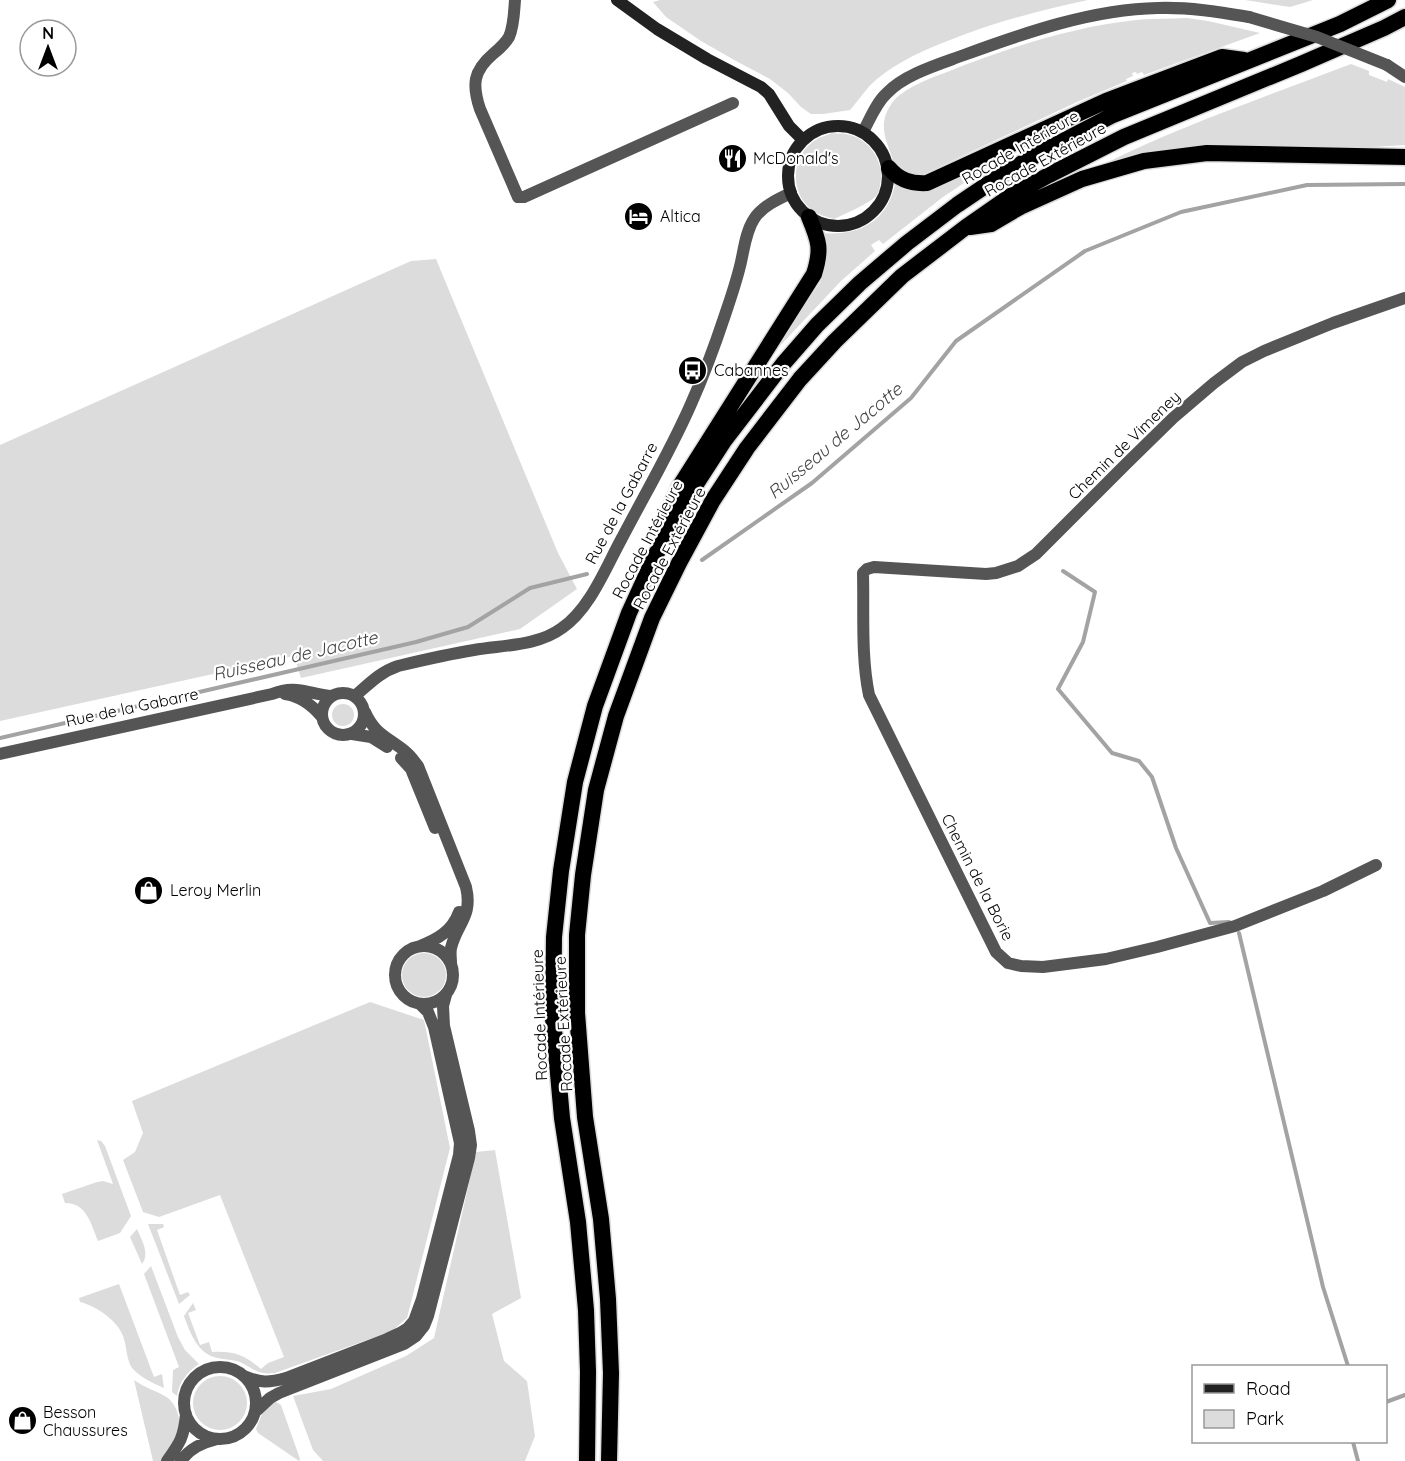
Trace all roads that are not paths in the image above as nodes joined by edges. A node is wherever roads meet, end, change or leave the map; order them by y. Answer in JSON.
{"nodes":[{"id":1,"x":515,"y":0,"type":"edge"},
{"id":2,"x":617,"y":0,"type":"edge"},
{"id":3,"x":1388,"y":0,"type":"edge"},
{"id":4,"x":1405,"y":17,"type":"edge"},
{"id":5,"x":1248,"y":60,"type":"junction"},
{"id":6,"x":1387,"y":65,"type":"junction"},
{"id":7,"x":1405,"y":71,"type":"edge"},
{"id":8,"x":1405,"y":77,"type":"edge"},
{"id":9,"x":733,"y":103,"type":"dead end"},
{"id":10,"x":863,"y":132,"type":"junction"},
{"id":11,"x":803,"y":140,"type":"junction"},
{"id":12,"x":1405,"y":157,"type":"edge"},
{"id":13,"x":889,"y":168,"type":"junction"},
{"id":14,"x":791,"y":193,"type":"junction"},
{"id":15,"x":809,"y":217,"type":"junction"},
{"id":16,"x":966,"y":227,"type":"junction"},
{"id":17,"x":1405,"y":298,"type":"edge"},
{"id":18,"x":863,"y":573,"type":"joint"},
{"id":19,"x":629,"y":613,"type":"junction"},
{"id":20,"x":272,"y":694,"type":"junction"},
{"id":21,"x":332,"y":696,"type":"junction"},
{"id":22,"x":355,"y":696,"type":"junction"},
{"id":23,"x":365,"y":712,"type":"junction"},
{"id":24,"x":322,"y":717,"type":"junction"},
{"id":25,"x":352,"y":734,"type":"junction"},
{"id":26,"x":0,"y":754,"type":"edge"},
{"id":27,"x":1376,"y":866,"type":"dead end"},
{"id":28,"x":420,"y":946,"type":"junction"},
{"id":29,"x":451,"y":963,"type":"junction"},
{"id":30,"x":446,"y":995,"type":"junction"},
{"id":31,"x":420,"y":1004,"type":"junction"},
{"id":32,"x":588,"y":1372,"type":"junction"},
{"id":33,"x":611,"y":1373,"type":"junction"},
{"id":34,"x":244,"y":1376,"type":"junction"},
{"id":35,"x":186,"y":1413,"type":"junction"},
{"id":36,"x":255,"y":1413,"type":"junction"},
{"id":37,"x":218,"y":1439,"type":"junction"},
{"id":38,"x":167,"y":1461,"type":"edge"},
{"id":39,"x":180,"y":1461,"type":"edge"},
{"id":40,"x":576,"y":1461,"type":"edge"},
{"id":41,"x":587,"y":1461,"type":"edge"},
{"id":42,"x":609,"y":1461,"type":"edge"},
{"id":43,"x":619,"y":1461,"type":"edge"}],
"edges":[{"from":1,"to":9,"type":"street"},
{"from":2,"to":11,"type":"main road"},
{"from":3,"to":5,"type":"highway","name":"Rocade Intérieure"},
{"from":4,"to":16,"type":"highway","name":"Rocade Extérieure"},
{"from":5,"to":13,"type":"highway"},
{"from":5,"to":19,"type":"highway","name":"Rocade Intérieure"},
{"from":6,"to":7,"type":"street"},
{"from":6,"to":8,"type":"street"},
{"from":6,"to":10,"type":"street","bridge":true},
{"from":10,"to":11,"type":"main road"},
{"from":10,"to":13,"type":"main road"},
{"from":11,"to":14,"type":"main road"},
{"from":12,"to":16,"type":"highway"},
{"from":13,"to":15,"type":"main road"},
{"from":14,"to":15,"type":"main road"},
{"from":14,"to":22,"type":"street","name":"Rue de la Gabarre"},
{"from":15,"to":19,"type":"highway"},
{"from":16,"to":33,"type":"highway","name":"Rocade Extérieure"},
{"from":17,"to":18,"type":"street","name":"Chemin de Vimeney"},
{"from":18,"to":27,"type":"street","name":"Chemin de la Borie"},
{"from":19,"to":32,"type":"highway","name":"Rocade Intérieure"},
{"from":20,"to":21,"type":"street","name":"Rue de la Gabarre"},
{"from":20,"to":24,"type":"street","name":"Rue de la Gabarre"},
{"from":20,"to":26,"type":"street","name":"Rue de la Gabarre"},
{"from":21,"to":22,"type":"street"},
{"from":21,"to":24,"type":"street"},
{"from":22,"to":23,"type":"street"},
{"from":23,"to":25,"type":"street"},
{"from":23,"to":29,"type":"street"},
{"from":24,"to":25,"type":"street"},
{"from":25,"to":28,"type":"street"},
{"from":28,"to":29,"type":"street"},
{"from":28,"to":31,"type":"street"},
{"from":29,"to":30,"type":"street"},
{"from":30,"to":31,"type":"street"},
{"from":30,"to":36,"type":"street"},
{"from":31,"to":34,"type":"street"},
{"from":32,"to":40,"type":"highway"},
{"from":32,"to":41,"type":"highway","name":"Rocade Intérieure"},
{"from":33,"to":42,"type":"highway","name":"Rocade Extérieure"},
{"from":33,"to":43,"type":"highway"},
{"from":34,"to":35,"type":"street"},
{"from":34,"to":36,"type":"street"},
{"from":35,"to":37,"type":"street"},
{"from":35,"to":38,"type":"street"},
{"from":36,"to":37,"type":"street"},
{"from":37,"to":39,"type":"street"}]}
